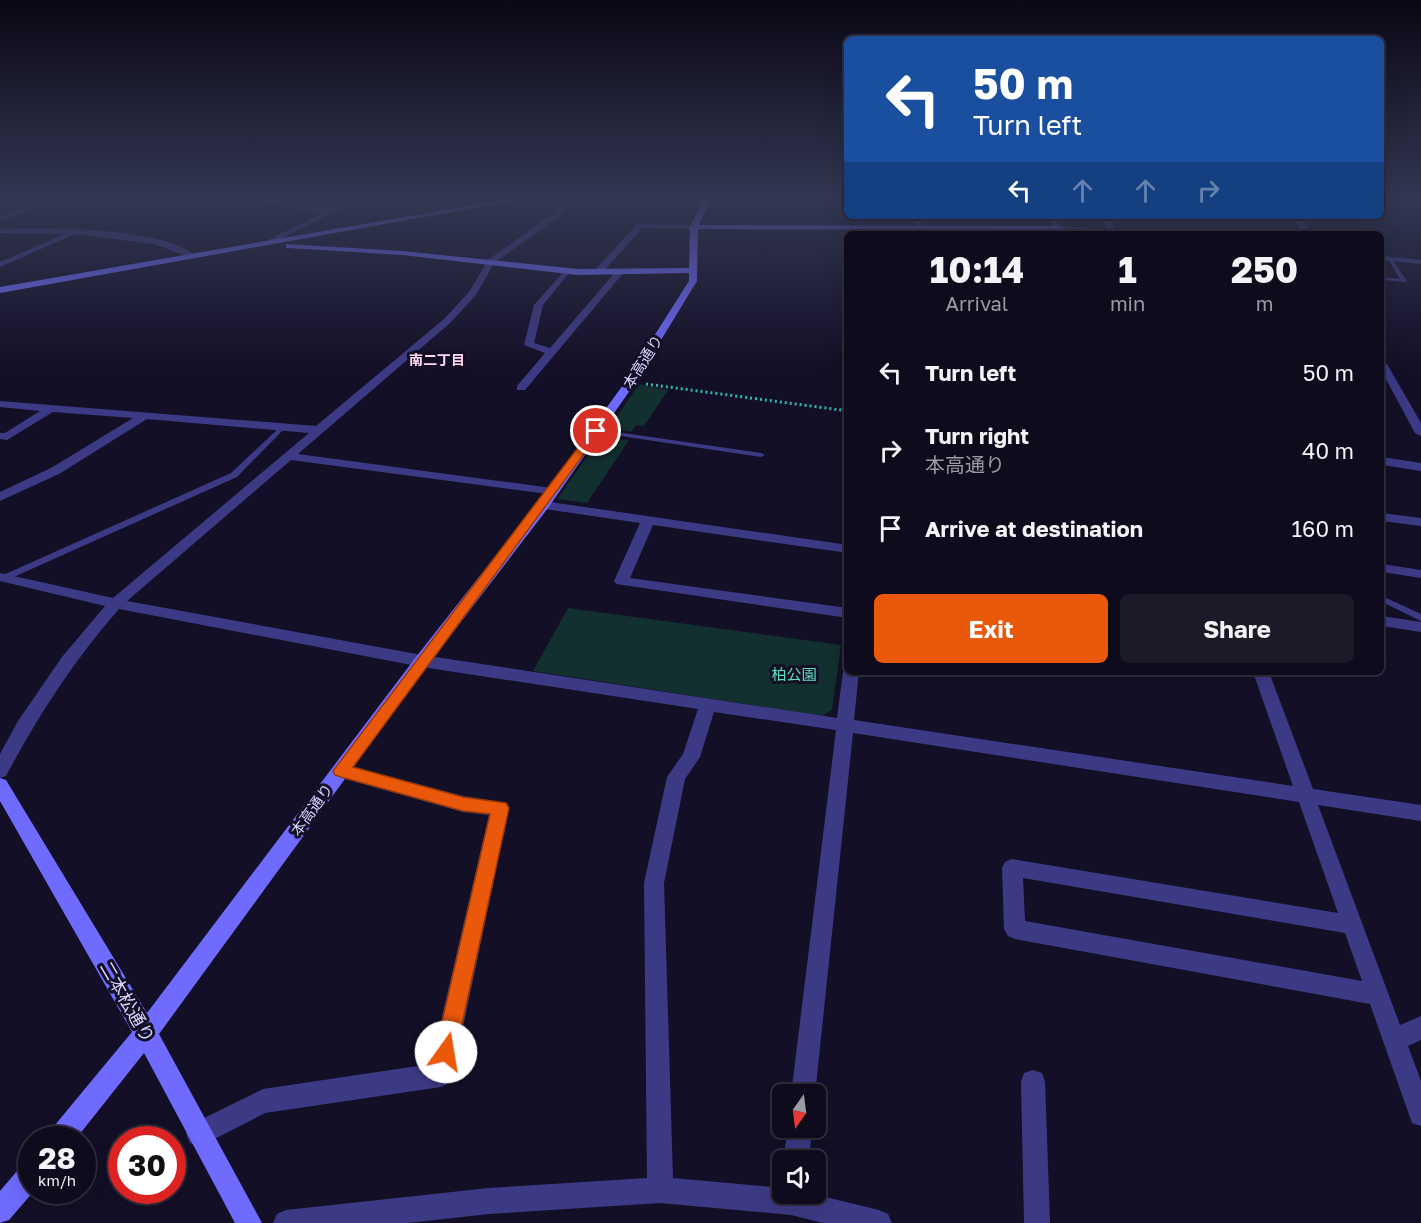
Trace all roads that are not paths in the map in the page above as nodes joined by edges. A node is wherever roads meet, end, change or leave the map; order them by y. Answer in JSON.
{"nodes":[{"id":1,"x":23,"y":255,"type":"edge"},
{"id":2,"x":197,"y":255,"type":"edge"},
{"id":3,"x":410,"y":255,"type":"edge"},
{"id":4,"x":501,"y":255,"type":"edge"},
{"id":5,"x":614,"y":255,"type":"edge"},
{"id":6,"x":693,"y":255,"type":"edge"},
{"id":7,"x":192,"y":256,"type":"joint"},
{"id":8,"x":1386,"y":259,"type":"edge"},
{"id":9,"x":491,"y":262,"type":"junction"},
{"id":10,"x":1421,"y":262,"type":"edge"},
{"id":11,"x":0,"y":265,"type":"edge"},
{"id":12,"x":693,"y":270,"type":"junction"},
{"id":13,"x":567,"y":271,"type":"junction"},
{"id":14,"x":599,"y":271,"type":"junction"},
{"id":15,"x":621,"y":271,"type":"junction"},
{"id":16,"x":1384,"y":279,"type":"edge"},
{"id":17,"x":0,"y":290,"type":"edge"},
{"id":18,"x":552,"y":352,"type":"junction"},
{"id":19,"x":1384,"y":368,"type":"edge"},
{"id":20,"x":521,"y":388,"type":"dead end"},
{"id":21,"x":1384,"y":392,"type":"edge"},
{"id":22,"x":1399,"y":394,"type":"junction"},
{"id":23,"x":0,"y":404,"type":"edge"},
{"id":24,"x":51,"y":408,"type":"junction"},
{"id":25,"x":146,"y":415,"type":"junction"},
{"id":26,"x":283,"y":427,"type":"junction"},
{"id":27,"x":320,"y":430,"type":"junction"},
{"id":28,"x":596,"y":431,"type":"junction"},
{"id":29,"x":1421,"y":433,"type":"edge"},
{"id":30,"x":0,"y":436,"type":"edge"},
{"id":31,"x":761,"y":455,"type":"dead end"},
{"id":32,"x":289,"y":456,"type":"junction"},
{"id":33,"x":1384,"y":461,"type":"edge"},
{"id":34,"x":1421,"y":466,"type":"edge"},
{"id":35,"x":0,"y":497,"type":"edge"},
{"id":36,"x":547,"y":498,"type":"junction"},
{"id":37,"x":1384,"y":517,"type":"edge"},
{"id":38,"x":648,"y":520,"type":"junction"},
{"id":39,"x":1421,"y":522,"type":"edge"},
{"id":40,"x":844,"y":548,"type":"edge"},
{"id":41,"x":1384,"y":568,"type":"edge"},
{"id":42,"x":1421,"y":574,"type":"edge"},
{"id":43,"x":2,"y":578,"type":"edge"},
{"id":44,"x":1384,"y":599,"type":"edge"},
{"id":45,"x":118,"y":601,"type":"junction"},
{"id":46,"x":844,"y":612,"type":"edge"},
{"id":47,"x":1421,"y":618,"type":"edge"},
{"id":48,"x":1384,"y":621,"type":"edge"},
{"id":49,"x":1421,"y":627,"type":"edge"},
{"id":50,"x":422,"y":661,"type":"junction"},
{"id":51,"x":851,"y":675,"type":"edge"},
{"id":52,"x":1262,"y":675,"type":"edge"},
{"id":53,"x":708,"y":704,"type":"junction"},
{"id":54,"x":844,"y":723,"type":"junction"},
{"id":55,"x":0,"y":771,"type":"edge"},
{"id":56,"x":341,"y":771,"type":"junction"},
{"id":57,"x":0,"y":785,"type":"edge"},
{"id":58,"x":1304,"y":795,"type":"junction"},
{"id":59,"x":1421,"y":813,"type":"edge"},
{"id":60,"x":1352,"y":926,"type":"junction"},
{"id":61,"x":1378,"y":995,"type":"junction"},
{"id":62,"x":1421,"y":1028,"type":"edge"},
{"id":63,"x":146,"y":1033,"type":"junction"},
{"id":64,"x":1394,"y":1040,"type":"junction"},
{"id":65,"x":1033,"y":1082,"type":"dead end"},
{"id":66,"x":804,"y":1084,"type":"edge"},
{"id":67,"x":1421,"y":1114,"type":"edge"},
{"id":68,"x":70,"y":1126,"type":"edge"},
{"id":69,"x":199,"y":1134,"type":"junction"},
{"id":70,"x":18,"y":1190,"type":"edge"},
{"id":71,"x":660,"y":1190,"type":"junction"},
{"id":72,"x":772,"y":1197,"type":"edge"},
{"id":73,"x":813,"y":1204,"type":"edge"},
{"id":74,"x":0,"y":1211,"type":"edge"},
{"id":75,"x":249,"y":1223,"type":"edge"},
{"id":76,"x":286,"y":1223,"type":"edge"},
{"id":77,"x":879,"y":1223,"type":"edge"},
{"id":78,"x":1037,"y":1223,"type":"edge"}],
"edges":[{"from":1,"to":11,"type":"street"},
{"from":2,"to":7,"type":"street"},
{"from":3,"to":9,"type":"street"},
{"from":4,"to":9,"type":"street"},
{"from":5,"to":14,"type":"street"},
{"from":6,"to":12,"type":"street","name":"本高通り"},
{"from":7,"to":17,"type":"street"},
{"from":8,"to":10,"type":"street"},
{"from":8,"to":16,"type":"lane"},
{"from":9,"to":13,"type":"street"},
{"from":9,"to":27,"type":"street"},
{"from":12,"to":15,"type":"street"},
{"from":12,"to":28,"type":"street","name":"本高通り"},
{"from":13,"to":14,"type":"street"},
{"from":13,"to":18,"type":"street"},
{"from":14,"to":15,"type":"street"},
{"from":15,"to":18,"type":"street"},
{"from":18,"to":20,"type":"street"},
{"from":19,"to":22,"type":"street"},
{"from":21,"to":22,"type":"street"},
{"from":22,"to":29,"type":"street"},
{"from":23,"to":24,"type":"street"},
{"from":24,"to":25,"type":"street"},
{"from":24,"to":30,"type":"street"},
{"from":25,"to":26,"type":"street"},
{"from":25,"to":35,"type":"street"},
{"from":26,"to":27,"type":"street"},
{"from":26,"to":43,"type":"lane"},
{"from":27,"to":32,"type":"street"},
{"from":28,"to":31,"type":"lane"},
{"from":28,"to":36,"type":"street","name":"本高通り"},
{"from":32,"to":36,"type":"street"},
{"from":32,"to":45,"type":"street"},
{"from":33,"to":34,"type":"street"},
{"from":36,"to":38,"type":"street"},
{"from":36,"to":50,"type":"street","name":"本高通り"},
{"from":37,"to":39,"type":"street"},
{"from":38,"to":40,"type":"street"},
{"from":38,"to":46,"type":"street"},
{"from":41,"to":42,"type":"street"},
{"from":43,"to":45,"type":"street"},
{"from":44,"to":47,"type":"lane"},
{"from":45,"to":50,"type":"street"},
{"from":45,"to":55,"type":"street"},
{"from":48,"to":49,"type":"street"},
{"from":50,"to":53,"type":"street"},
{"from":50,"to":56,"type":"street","name":"本高通り"},
{"from":51,"to":54,"type":"street"},
{"from":52,"to":58,"type":"street"},
{"from":53,"to":54,"type":"street"},
{"from":53,"to":71,"type":"street"},
{"from":54,"to":58,"type":"street"},
{"from":54,"to":66,"type":"street"},
{"from":56,"to":63,"type":"street","name":"本高通り"},
{"from":56,"to":69,"type":"street"},
{"from":57,"to":63,"type":"street","name":"二本松通り"},
{"from":58,"to":59,"type":"street"},
{"from":58,"to":60,"type":"street"},
{"from":60,"to":61,"type":"street"},
{"from":60,"to":61,"type":"street"},
{"from":61,"to":64,"type":"street"},
{"from":62,"to":64,"type":"street"},
{"from":63,"to":68,"type":"street","name":"本高通り"},
{"from":63,"to":69,"type":"street","name":"二本松通り"},
{"from":64,"to":67,"type":"street"},
{"from":65,"to":78,"type":"street"},
{"from":69,"to":75,"type":"street","name":"二本松通り"},
{"from":70,"to":74,"type":"street"},
{"from":71,"to":72,"type":"street"},
{"from":71,"to":76,"type":"street"},
{"from":73,"to":77,"type":"street"}]}
